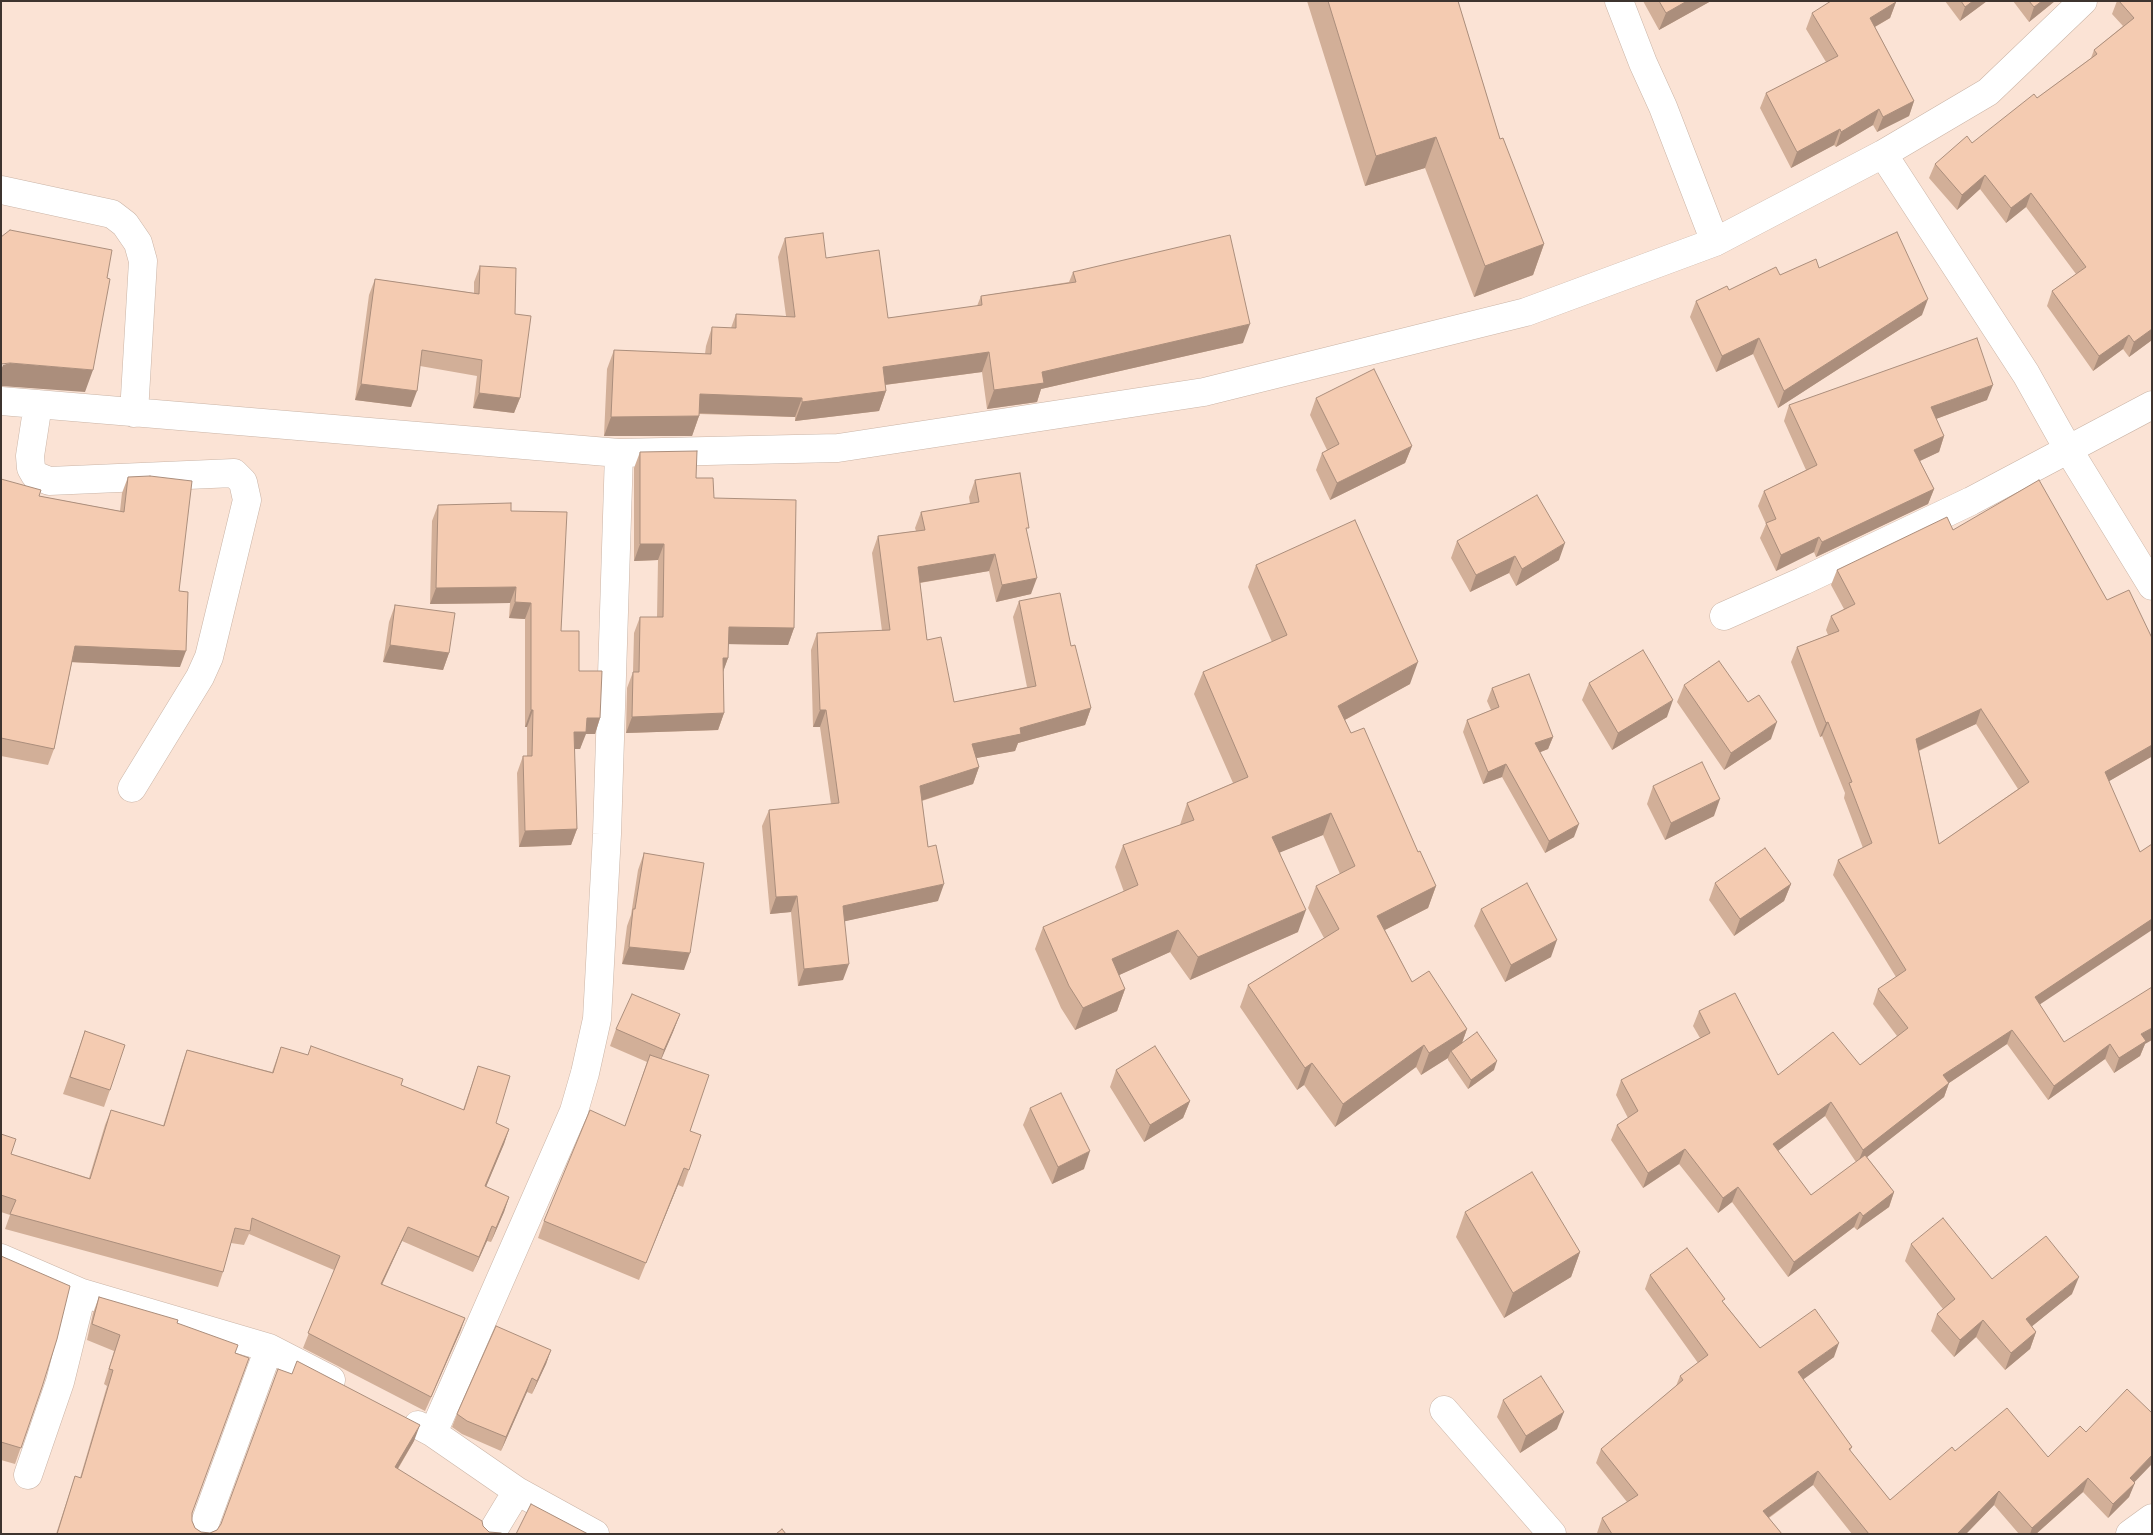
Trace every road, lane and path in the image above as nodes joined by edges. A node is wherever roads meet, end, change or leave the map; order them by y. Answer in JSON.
{"nodes":[{"id":1,"x":1619,"y":1,"type":"edge"},
{"id":2,"x":2083,"y":1,"type":"edge"},
{"id":3,"x":1882,"y":154,"type":"junction"},
{"id":4,"x":1,"y":190,"type":"edge"},
{"id":5,"x":1715,"y":242,"type":"junction"},
{"id":6,"x":1,"y":401,"type":"edge"},
{"id":7,"x":38,"y":404,"type":"junction"},
{"id":8,"x":2152,"y":404,"type":"edge"},
{"id":9,"x":134,"y":413,"type":"junction"},
{"id":10,"x":2068,"y":449,"type":"junction"},
{"id":11,"x":619,"y":453,"type":"junction"},
{"id":12,"x":2152,"y":586,"type":"edge"},
{"id":13,"x":1724,"y":616,"type":"dead end"},
{"id":14,"x":132,"y":788,"type":"dead end"},
{"id":15,"x":1,"y":1258,"type":"edge"},
{"id":16,"x":82,"y":1293,"type":"junction"},
{"id":17,"x":270,"y":1348,"type":"junction"},
{"id":18,"x":356,"y":1393,"type":"edge"},
{"id":19,"x":1444,"y":1410,"type":"dead end"},
{"id":20,"x":399,"y":1415,"type":"edge"},
{"id":21,"x":433,"y":1433,"type":"junction"},
{"id":22,"x":28,"y":1475,"type":"dead end"},
{"id":23,"x":517,"y":1491,"type":"junction"},
{"id":24,"x":2152,"y":1518,"type":"edge"},
{"id":25,"x":202,"y":1534,"type":"edge"},
{"id":26,"x":491,"y":1534,"type":"edge"},
{"id":27,"x":595,"y":1534,"type":"edge"},
{"id":28,"x":1552,"y":1534,"type":"edge"},
{"id":29,"x":2130,"y":1534,"type":"edge"}],
"edges":[{"from":1,"to":5,"type":"street"},
{"from":2,"to":3,"type":"street"},
{"from":3,"to":5,"type":"street"},
{"from":3,"to":10,"type":"street"},
{"from":4,"to":9,"type":"street"},
{"from":5,"to":11,"type":"street"},
{"from":6,"to":7,"type":"street"},
{"from":7,"to":9,"type":"street"},
{"from":7,"to":14,"type":"street"},
{"from":8,"to":10,"type":"street"},
{"from":9,"to":11,"type":"street"},
{"from":10,"to":12,"type":"street"},
{"from":10,"to":13,"type":"street"},
{"from":11,"to":21,"type":"street"},
{"from":15,"to":16,"type":"street"},
{"from":16,"to":17,"type":"street"},
{"from":16,"to":22,"type":"street"},
{"from":17,"to":18,"type":"street"},
{"from":17,"to":25,"type":"street"},
{"from":19,"to":28,"type":"street"},
{"from":20,"to":21,"type":"street"},
{"from":21,"to":23,"type":"street"},
{"from":23,"to":26,"type":"street"},
{"from":23,"to":27,"type":"street"},
{"from":24,"to":29,"type":"street"}]}
